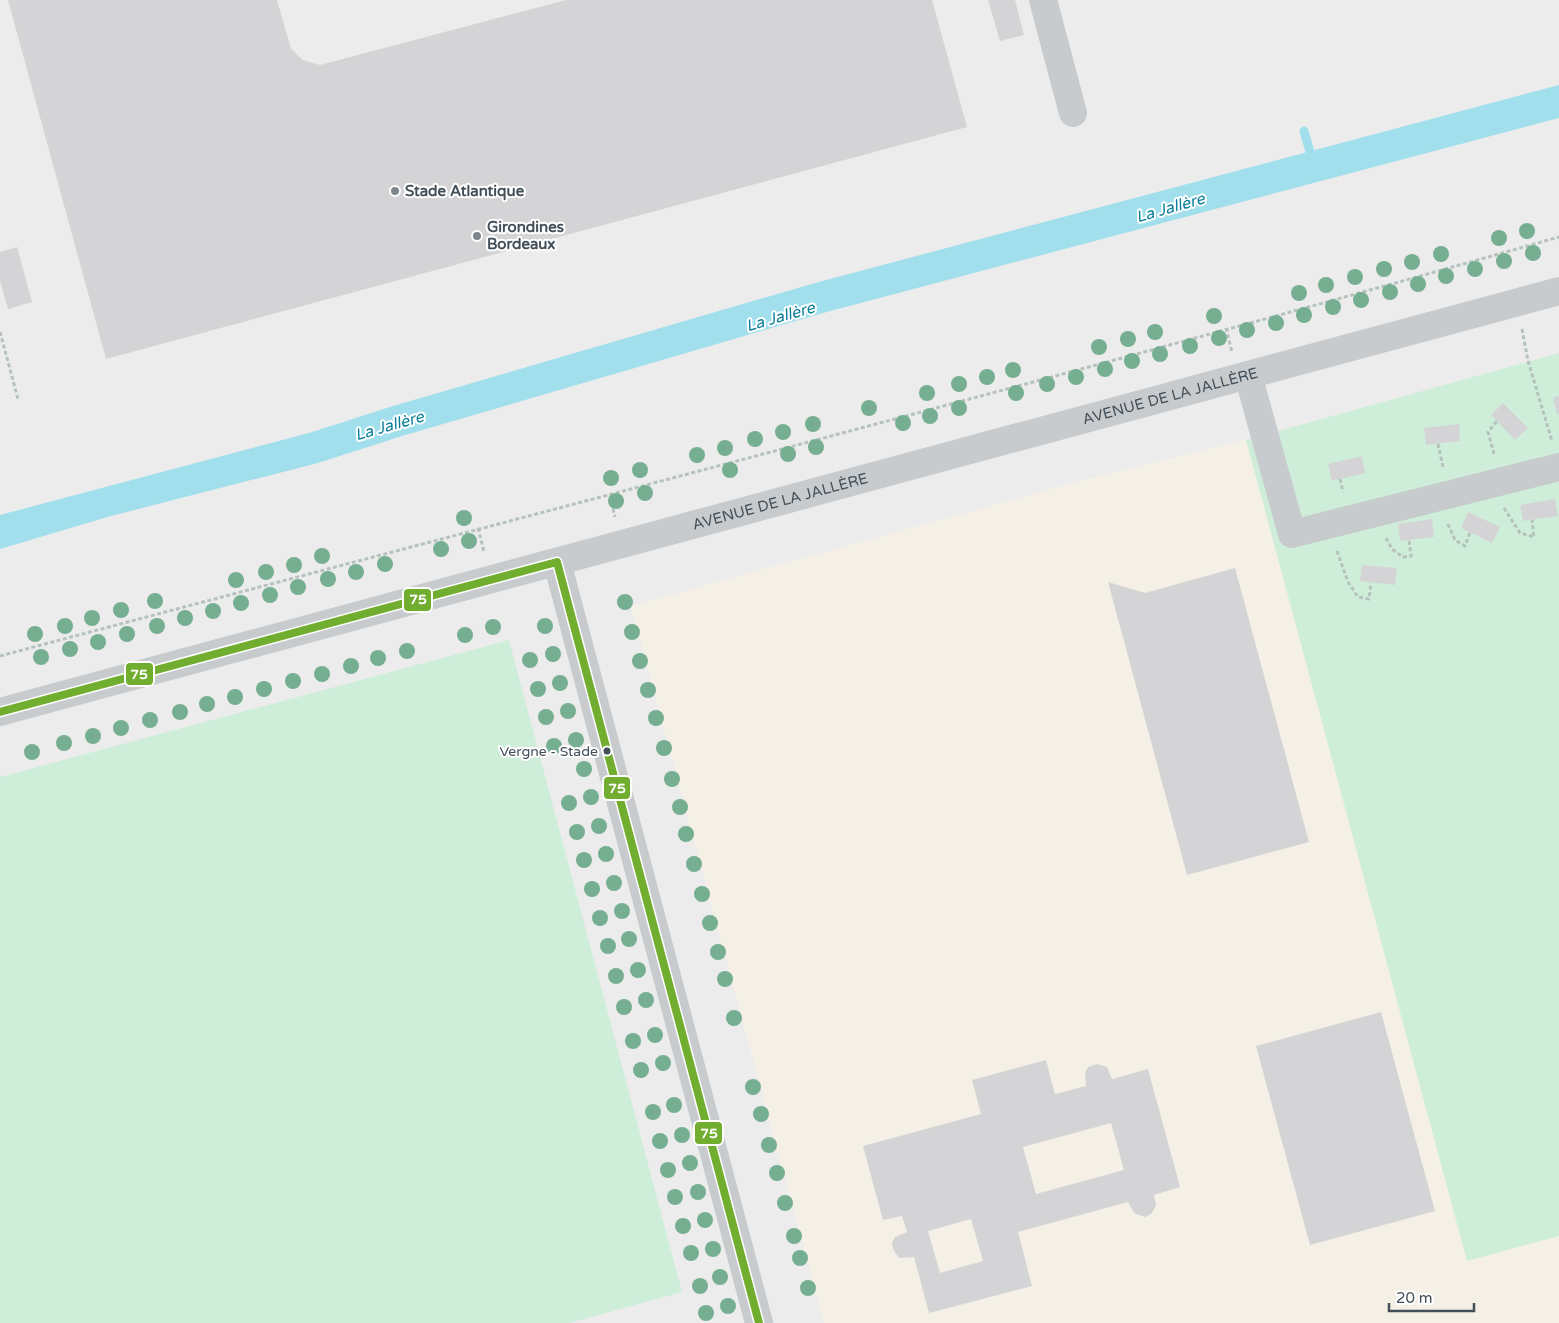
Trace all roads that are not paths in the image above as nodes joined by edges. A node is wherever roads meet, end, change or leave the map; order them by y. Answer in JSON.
{"nodes":[{"id":1,"x":1043,"y":0,"type":"edge"},
{"id":2,"x":1073,"y":113,"type":"dead end"},
{"id":3,"x":1559,"y":291,"type":"edge"},
{"id":4,"x":1248,"y":375,"type":"junction"},
{"id":5,"x":1556,"y":457,"type":"edge"},
{"id":6,"x":558,"y":562,"type":"junction"},
{"id":7,"x":0,"y":712,"type":"edge"},
{"id":8,"x":759,"y":1323,"type":"edge"}],
"edges":[{"from":1,"to":2,"type":"street"},
{"from":3,"to":4,"type":"street","name":"AVENUE DE LA JALLÈRE"},
{"from":4,"to":5,"type":"street"},
{"from":4,"to":6,"type":"street","name":"AVENUE DE LA JALLÈRE"},
{"from":6,"to":7,"type":"street","name":"AVENUE DE LA JALLÈRE"},
{"from":6,"to":8,"type":"street"}]}
